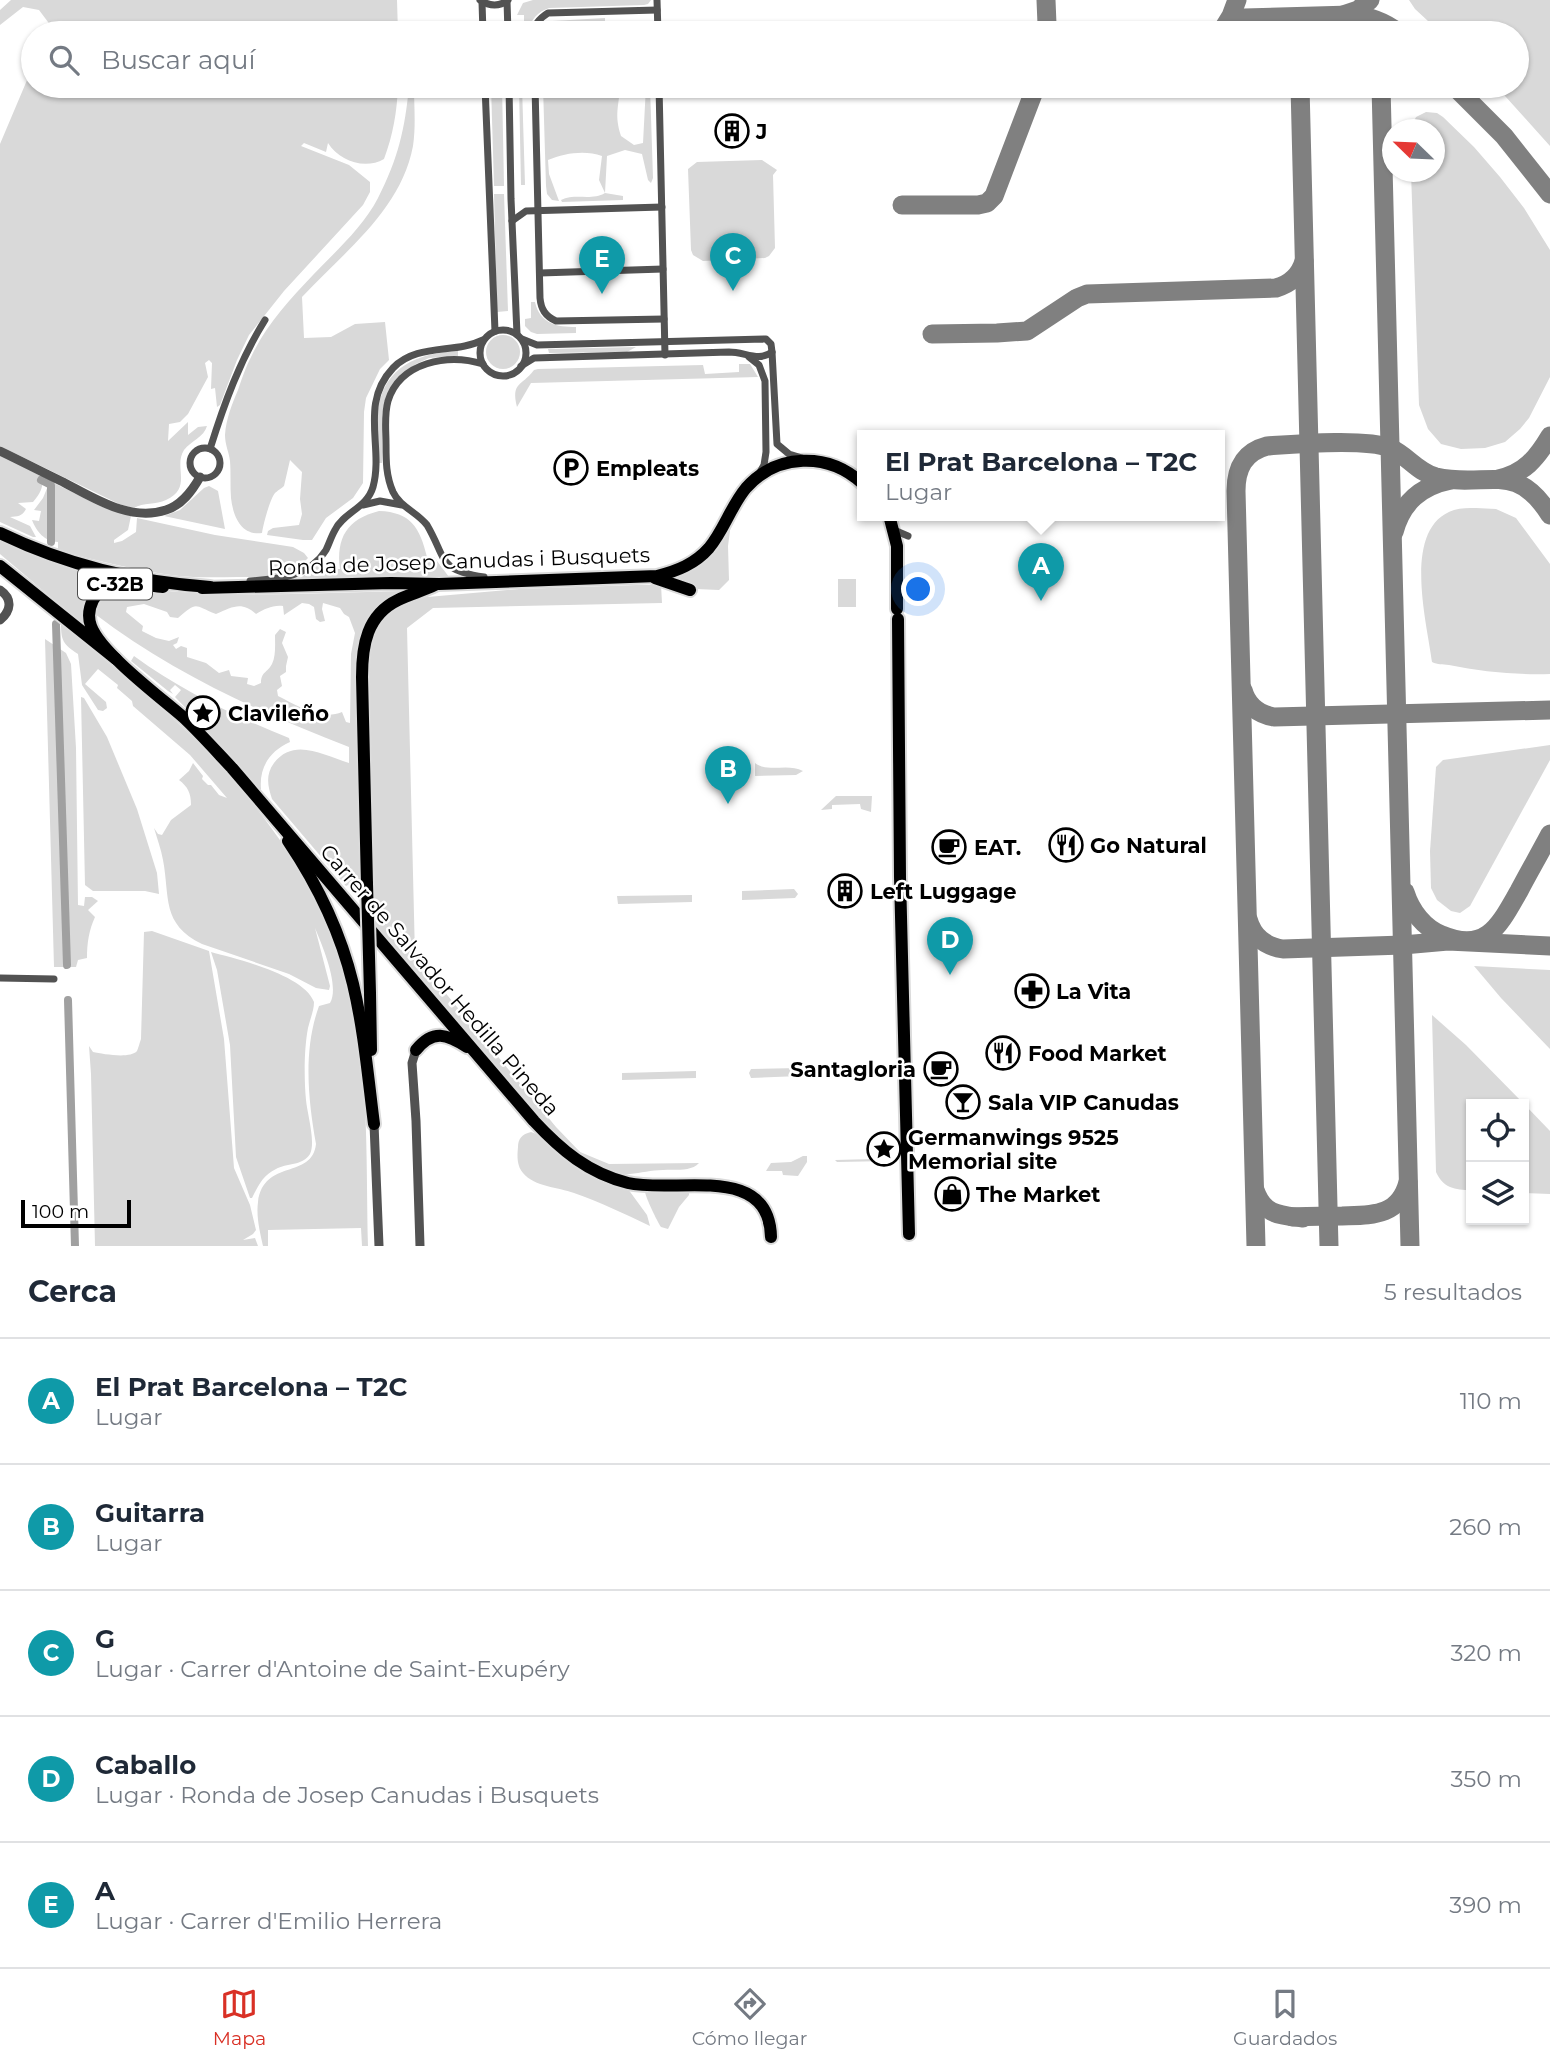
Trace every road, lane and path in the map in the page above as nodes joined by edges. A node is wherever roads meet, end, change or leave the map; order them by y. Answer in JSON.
{"nodes":[{"id":1,"x":508,"y":0,"type":"edge"},
{"id":2,"x":657,"y":0,"type":"edge"},
{"id":3,"x":481,"y":1,"type":"edge"},
{"id":4,"x":657,"y":10,"type":"junction"},
{"id":5,"x":482,"y":21,"type":"edge"},
{"id":6,"x":508,"y":21,"type":"edge"},
{"id":7,"x":538,"y":21,"type":"edge"},
{"id":8,"x":657,"y":21,"type":"edge"},
{"id":9,"x":485,"y":98,"type":"edge"},
{"id":10,"x":509,"y":98,"type":"edge"},
{"id":11,"x":535,"y":98,"type":"edge"},
{"id":12,"x":659,"y":98,"type":"edge"},
{"id":13,"x":511,"y":199,"type":"junction"},
{"id":14,"x":662,"y":207,"type":"junction"},
{"id":15,"x":526,"y":211,"type":"junction"},
{"id":16,"x":538,"y":211,"type":"junction"},
{"id":17,"x":512,"y":221,"type":"junction"},
{"id":18,"x":663,"y":269,"type":"junction"},
{"id":19,"x":540,"y":273,"type":"junction"},
{"id":20,"x":664,"y":319,"type":"junction"},
{"id":21,"x":265,"y":320,"type":"dead end"},
{"id":22,"x":495,"y":331,"type":"junction"},
{"id":23,"x":519,"y":337,"type":"junction"},
{"id":24,"x":484,"y":340,"type":"junction"},
{"id":25,"x":665,"y":342,"type":"junction"},
{"id":26,"x":772,"y":352,"type":"junction"},
{"id":27,"x":747,"y":354,"type":"junction"},
{"id":28,"x":665,"y":355,"type":"junction"},
{"id":29,"x":482,"y":364,"type":"junction"},
{"id":30,"x":522,"y":366,"type":"junction"},
{"id":31,"x":765,"y":405,"type":"junction"},
{"id":32,"x":775,"y":405,"type":"junction"},
{"id":33,"x":209,"y":449,"type":"junction"},
{"id":34,"x":0,"y":451,"type":"edge"},
{"id":35,"x":810,"y":460,"type":"junction"},
{"id":36,"x":200,"y":477,"type":"junction"},
{"id":37,"x":756,"y":479,"type":"junction"},
{"id":38,"x":857,"y":479,"type":"edge"},
{"id":39,"x":363,"y":505,"type":"junction"},
{"id":40,"x":403,"y":505,"type":"junction"},
{"id":41,"x":891,"y":521,"type":"edge"},
{"id":42,"x":894,"y":530,"type":"junction"},
{"id":43,"x":0,"y":533,"type":"edge"},
{"id":44,"x":908,"y":536,"type":"dead end"},
{"id":45,"x":2,"y":568,"type":"edge"},
{"id":46,"x":648,"y":577,"type":"junction"},
{"id":47,"x":509,"y":581,"type":"junction"},
{"id":48,"x":439,"y":584,"type":"junction"},
{"id":49,"x":210,"y":587,"type":"junction"},
{"id":50,"x":0,"y":590,"type":"edge"},
{"id":51,"x":691,"y":590,"type":"dead end"},
{"id":52,"x":0,"y":620,"type":"edge"},
{"id":53,"x":116,"y":659,"type":"junction"},
{"id":54,"x":258,"y":798,"type":"junction"},
{"id":55,"x":0,"y":978,"type":"edge"},
{"id":56,"x":54,"y":979,"type":"dead end"},
{"id":57,"x":416,"y":1050,"type":"joint"},
{"id":58,"x":479,"y":1055,"type":"junction"},
{"id":59,"x":374,"y":1124,"type":"junction"},
{"id":60,"x":910,"y":1240,"type":"edge"},
{"id":61,"x":771,"y":1242,"type":"edge"},
{"id":62,"x":379,"y":1246,"type":"edge"},
{"id":63,"x":420,"y":1246,"type":"edge"}],
"edges":[{"from":1,"to":3,"type":"street"},
{"from":1,"to":6,"type":"street"},
{"from":2,"to":4,"type":"street"},
{"from":3,"to":5,"type":"street"},
{"from":4,"to":7,"type":"street"},
{"from":4,"to":8,"type":"street"},
{"from":9,"to":22,"type":"street"},
{"from":10,"to":13,"type":"street"},
{"from":11,"to":16,"type":"street"},
{"from":12,"to":14,"type":"street"},
{"from":13,"to":15,"type":"street"},
{"from":13,"to":17,"type":"street"},
{"from":14,"to":16,"type":"street"},
{"from":14,"to":18,"type":"street"},
{"from":15,"to":16,"type":"street"},
{"from":15,"to":17,"type":"street"},
{"from":16,"to":19,"type":"street"},
{"from":17,"to":23,"type":"street"},
{"from":18,"to":19,"type":"street"},
{"from":18,"to":20,"type":"street"},
{"from":19,"to":20,"type":"street"},
{"from":20,"to":25,"type":"street"},
{"from":21,"to":33,"type":"street"},
{"from":22,"to":23,"type":"street"},
{"from":22,"to":24,"type":"street"},
{"from":23,"to":25,"type":"street"},
{"from":23,"to":30,"type":"street"},
{"from":24,"to":29,"type":"street"},
{"from":24,"to":39,"type":"street"},
{"from":25,"to":26,"type":"street"},
{"from":25,"to":28,"type":"street"},
{"from":26,"to":27,"type":"street"},
{"from":26,"to":32,"type":"street"},
{"from":27,"to":28,"type":"street"},
{"from":27,"to":31,"type":"street"},
{"from":28,"to":30,"type":"street"},
{"from":29,"to":30,"type":"street"},
{"from":29,"to":40,"type":"street"},
{"from":31,"to":32,"type":"street"},
{"from":31,"to":37,"type":"street"},
{"from":32,"to":35,"type":"street"},
{"from":33,"to":36,"type":"street"},
{"from":33,"to":36,"type":"street"},
{"from":34,"to":36,"type":"street"},
{"from":35,"to":37,"type":"main road","name":"Ronda de Josep Canudas i Busquets"},
{"from":35,"to":38,"type":"main road","name":"Ronda de Josep Canudas i Busquets"},
{"from":37,"to":46,"type":"main road","name":"Ronda de Josep Canudas i Busquets"},
{"from":39,"to":40,"type":"street"},
{"from":39,"to":49,"type":"street"},
{"from":40,"to":47,"type":"street"},
{"from":41,"to":42,"type":"main road"},
{"from":42,"to":44,"type":"street"},
{"from":42,"to":60,"type":"main road"},
{"from":43,"to":49,"type":"main road","number":"C-32B"},
{"from":45,"to":53,"type":"main road","number":"C-32B"},
{"from":46,"to":47,"type":"main road","name":"Ronda de Josep Canudas i Busquets"},
{"from":46,"to":51,"type":"main road"},
{"from":47,"to":48,"type":"main road","name":"Ronda de Josep Canudas i Busquets"},
{"from":48,"to":49,"type":"main road","name":"Ronda de Josep Canudas i Busquets"},
{"from":48,"to":59,"type":"main road","bridge":true},
{"from":49,"to":53,"type":"main road","number":"C-32B"},
{"from":50,"to":52,"type":"street"},
{"from":53,"to":54,"type":"main road","name":"Carrer de Salvador Hedilla Pineda","number":"C-32B"},
{"from":54,"to":58,"type":"main road","name":"Carrer de Salvador Hedilla Pineda"},
{"from":54,"to":59,"type":"main road"},
{"from":55,"to":56,"type":"street"},
{"from":57,"to":58,"type":"main road"},
{"from":57,"to":63,"type":"street"},
{"from":58,"to":61,"type":"main road","name":"Carrer de Salvador Hedilla Pineda"},
{"from":59,"to":62,"type":"street"}]}
